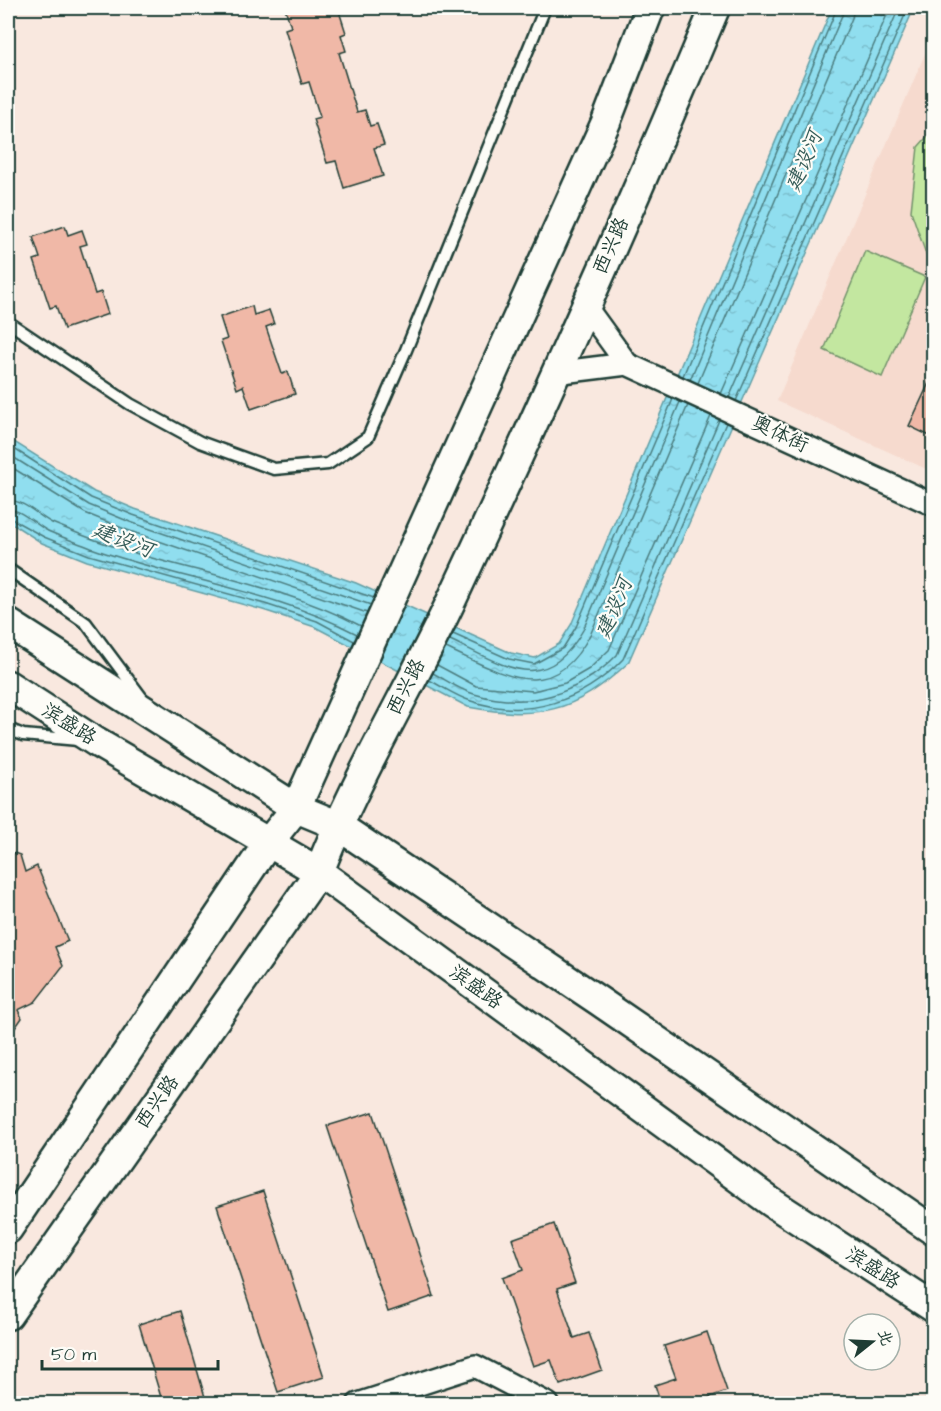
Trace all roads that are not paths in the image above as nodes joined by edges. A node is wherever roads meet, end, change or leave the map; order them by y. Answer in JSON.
{"nodes":[{"id":1,"x":545,"y":8,"type":"edge"},
{"id":2,"x":650,"y":8,"type":"edge"},
{"id":3,"x":715,"y":8,"type":"edge"},
{"id":4,"x":585,"y":306,"type":"junction"},
{"id":5,"x":8,"y":322,"type":"edge"},
{"id":6,"x":627,"y":364,"type":"junction"},
{"id":7,"x":554,"y":373,"type":"junction"},
{"id":8,"x":933,"y":505,"type":"edge"},
{"id":9,"x":8,"y":569,"type":"edge"},
{"id":10,"x":8,"y":623,"type":"edge"},
{"id":11,"x":8,"y":685,"type":"edge"},
{"id":12,"x":159,"y":720,"type":"junction"},
{"id":13,"x":8,"y":729,"type":"edge"},
{"id":14,"x":96,"y":742,"type":"junction"},
{"id":15,"x":296,"y":807,"type":"junction"},
{"id":16,"x":337,"y":825,"type":"junction"},
{"id":17,"x":268,"y":843,"type":"junction"},
{"id":18,"x":319,"y":872,"type":"junction"},
{"id":19,"x":8,"y":1229,"type":"edge"},
{"id":20,"x":933,"y":1231,"type":"edge"},
{"id":21,"x":933,"y":1308,"type":"edge"},
{"id":22,"x":8,"y":1315,"type":"edge"},
{"id":23,"x":358,"y":1404,"type":"edge"},
{"id":24,"x":548,"y":1404,"type":"edge"}],
"edges":[{"from":1,"to":5,"type":"lane"},
{"from":2,"to":15,"type":"main road"},
{"from":3,"to":4,"type":"main road","name":"西兴路"},
{"from":4,"to":6,"type":"street","name":"奥体街"},
{"from":4,"to":7,"type":"main road","name":"西兴路"},
{"from":6,"to":7,"type":"street"},
{"from":6,"to":8,"type":"street","name":"奥体街"},
{"from":7,"to":16,"type":"main road","name":"西兴路"},
{"from":9,"to":12,"type":"lane"},
{"from":10,"to":12,"type":"main road"},
{"from":11,"to":14,"type":"main road","name":"滨盛路"},
{"from":12,"to":15,"type":"main road"},
{"from":13,"to":14,"type":"lane"},
{"from":14,"to":17,"type":"main road","name":"滨盛路"},
{"from":15,"to":16,"type":"main road"},
{"from":15,"to":17,"type":"main road"},
{"from":16,"to":18,"type":"main road","name":"西兴路"},
{"from":16,"to":20,"type":"main road"},
{"from":17,"to":18,"type":"main road","name":"滨盛路"},
{"from":17,"to":19,"type":"main road"},
{"from":18,"to":21,"type":"main road","name":"滨盛路"},
{"from":18,"to":22,"type":"main road","name":"西兴路"},
{"from":23,"to":24,"type":"street"}]}
